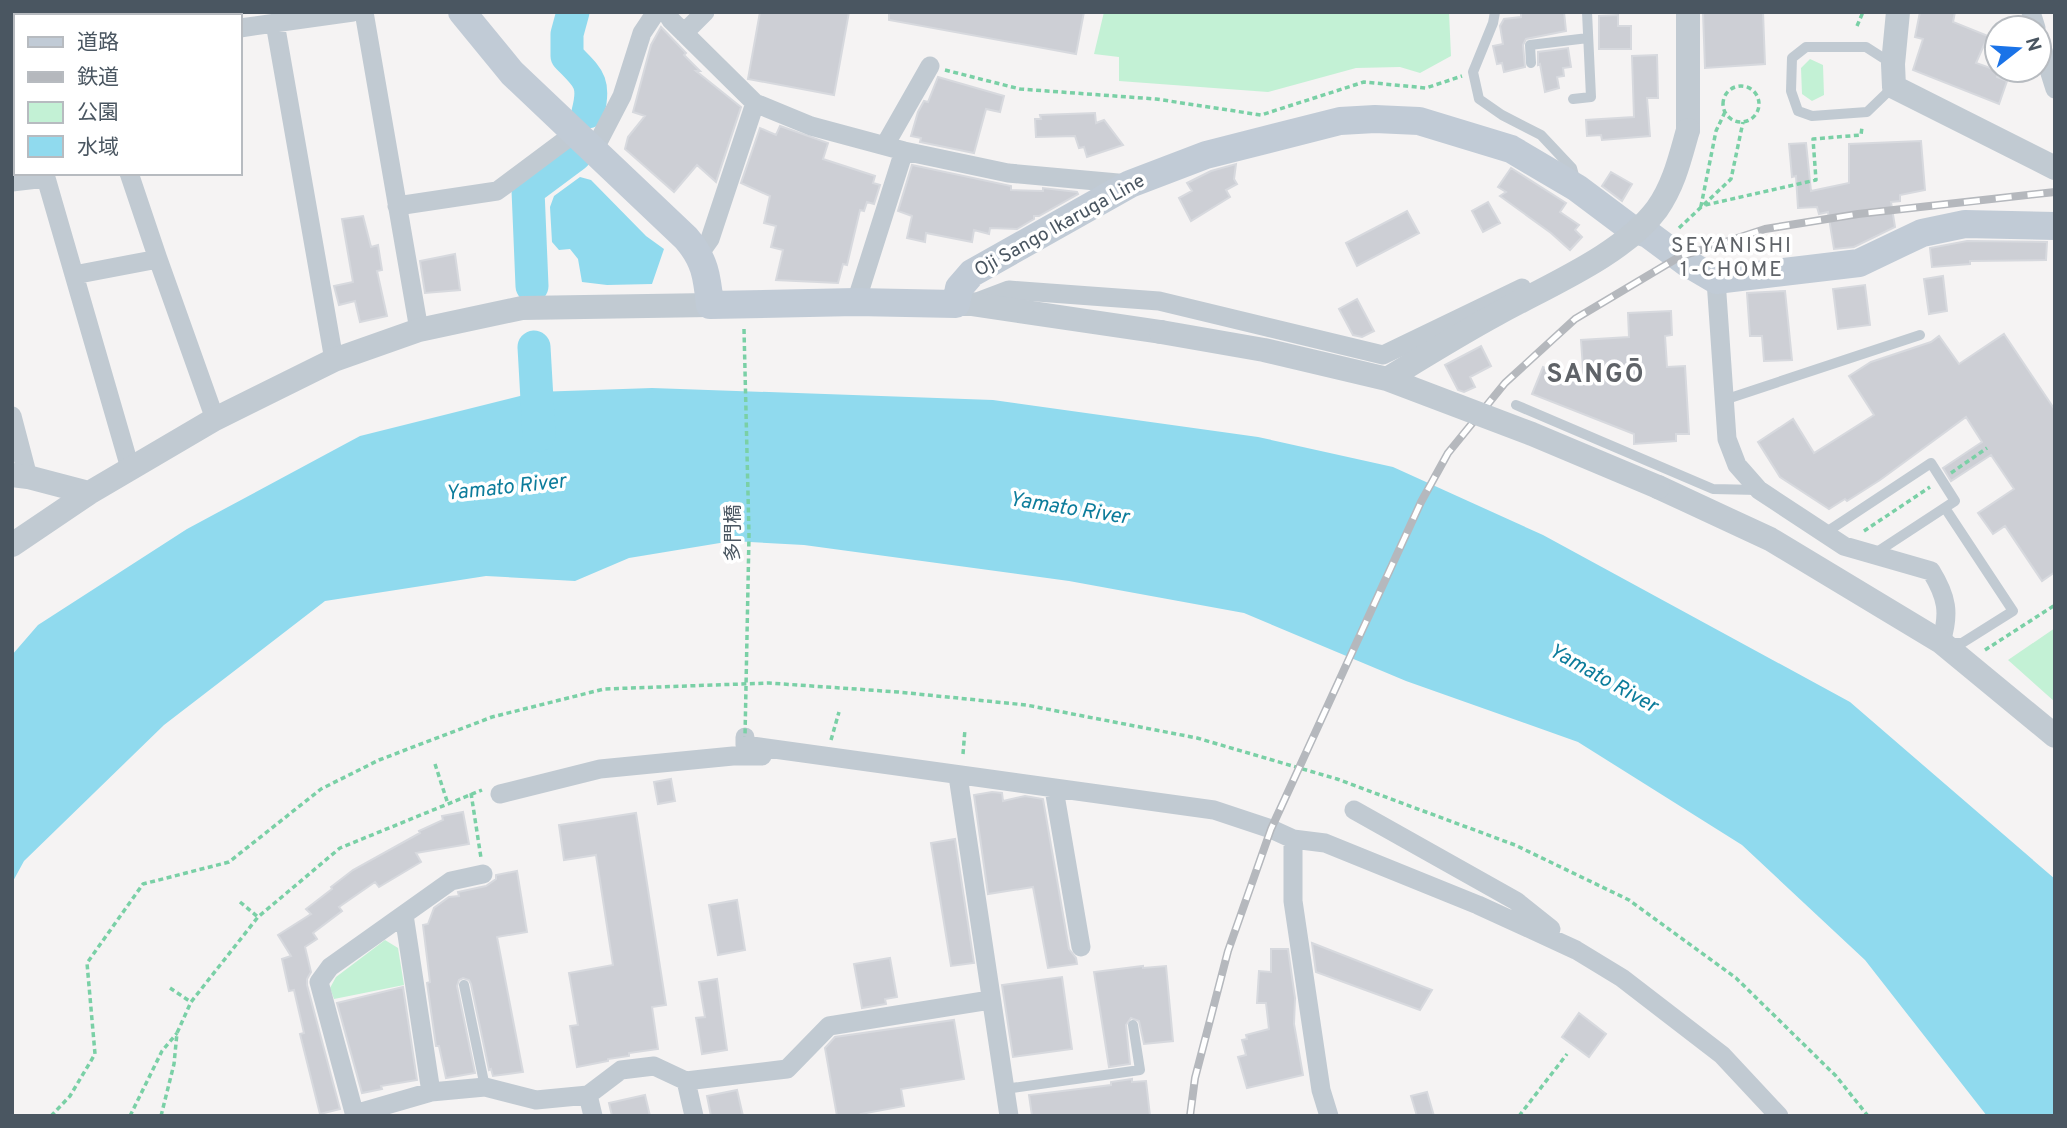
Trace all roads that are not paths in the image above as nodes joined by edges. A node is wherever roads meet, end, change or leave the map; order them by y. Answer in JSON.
{"nodes":[{"id":1,"x":353,"y":12,"type":"edge"},
{"id":2,"x":364,"y":12,"type":"edge"},
{"id":3,"x":462,"y":12,"type":"edge"},
{"id":4,"x":656,"y":12,"type":"edge"},
{"id":5,"x":666,"y":12,"type":"edge"},
{"id":6,"x":705,"y":12,"type":"edge"},
{"id":7,"x":1495,"y":12,"type":"edge"},
{"id":8,"x":1587,"y":12,"type":"edge"},
{"id":9,"x":1688,"y":12,"type":"edge"},
{"id":10,"x":1898,"y":12,"type":"edge"},
{"id":11,"x":321,"y":14,"type":"edge"},
{"id":12,"x":275,"y":23,"type":"junction"},
{"id":13,"x":242,"y":28,"type":"edge"},
{"id":14,"x":684,"y":33,"type":"junction"},
{"id":15,"x":1588,"y":38,"type":"junction"},
{"id":16,"x":1531,"y":63,"type":"dead end"},
{"id":17,"x":930,"y":66,"type":"road end"},
{"id":18,"x":1893,"y":76,"type":"junction"},
{"id":19,"x":1573,"y":99,"type":"dead end"},
{"id":20,"x":755,"y":103,"type":"junction"},
{"id":21,"x":585,"y":141,"type":"junction"},
{"id":22,"x":894,"y":148,"type":"junction"},
{"id":23,"x":2055,"y":167,"type":"edge"},
{"id":24,"x":130,"y":175,"type":"edge"},
{"id":25,"x":12,"y":182,"type":"edge"},
{"id":26,"x":1130,"y":184,"type":"junction"},
{"id":27,"x":1577,"y":188,"type":"junction"},
{"id":28,"x":397,"y":206,"type":"junction"},
{"id":29,"x":2055,"y":226,"type":"edge"},
{"id":30,"x":1629,"y":227,"type":"junction"},
{"id":31,"x":700,"y":253,"type":"junction"},
{"id":32,"x":158,"y":259,"type":"junction"},
{"id":33,"x":74,"y":275,"type":"junction"},
{"id":34,"x":1716,"y":281,"type":"junction"},
{"id":35,"x":856,"y":302,"type":"junction"},
{"id":36,"x":963,"y":304,"type":"junction"},
{"id":37,"x":709,"y":305,"type":"junction"},
{"id":38,"x":419,"y":330,"type":"junction"},
{"id":39,"x":1920,"y":335,"type":"dead end"},
{"id":40,"x":334,"y":360,"type":"junction"},
{"id":41,"x":1387,"y":379,"type":"junction"},
{"id":42,"x":1724,"y":400,"type":"junction"},
{"id":43,"x":1516,"y":405,"type":"dead end"},
{"id":44,"x":12,"y":416,"type":"edge"},
{"id":45,"x":215,"y":419,"type":"junction"},
{"id":46,"x":130,"y":468,"type":"junction"},
{"id":47,"x":20,"y":476,"type":"edge"},
{"id":48,"x":1759,"y":490,"type":"junction"},
{"id":49,"x":89,"y":493,"type":"junction"},
{"id":50,"x":1945,"y":508,"type":"junction"},
{"id":51,"x":1825,"y":533,"type":"junction"},
{"id":52,"x":12,"y":545,"type":"edge"},
{"id":53,"x":1874,"y":554,"type":"junction"},
{"id":54,"x":1941,"y":642,"type":"junction"},
{"id":55,"x":2055,"y":736,"type":"edge"},
{"id":56,"x":745,"y":737,"type":"road end"},
{"id":57,"x":826,"y":750,"type":"junction"},
{"id":58,"x":958,"y":776,"type":"junction"},
{"id":59,"x":1054,"y":789,"type":"junction"},
{"id":60,"x":492,"y":792,"type":"road end"},
{"id":61,"x":1354,"y":810,"type":"dead end"},
{"id":62,"x":1293,"y":839,"type":"junction"},
{"id":63,"x":483,"y":874,"type":"road end"},
{"id":64,"x":404,"y":915,"type":"junction"},
{"id":65,"x":1081,"y":947,"type":"dead end"},
{"id":66,"x":1576,"y":950,"type":"junction"},
{"id":67,"x":464,"y":985,"type":"dead end"},
{"id":68,"x":990,"y":1000,"type":"junction"},
{"id":69,"x":1133,"y":1025,"type":"dead end"},
{"id":70,"x":686,"y":1081,"type":"junction"},
{"id":71,"x":485,"y":1087,"type":"junction"},
{"id":72,"x":1005,"y":1089,"type":"junction"},
{"id":73,"x":431,"y":1092,"type":"junction"},
{"id":74,"x":588,"y":1095,"type":"junction"},
{"id":75,"x":355,"y":1115,"type":"edge"},
{"id":76,"x":593,"y":1116,"type":"edge"},
{"id":77,"x":694,"y":1116,"type":"edge"},
{"id":78,"x":1009,"y":1116,"type":"edge"},
{"id":79,"x":1329,"y":1116,"type":"edge"},
{"id":80,"x":1779,"y":1116,"type":"edge"}],
"edges":[{"from":1,"to":11,"type":"street"},
{"from":2,"to":28,"type":"street"},
{"from":3,"to":21,"type":"main road"},
{"from":4,"to":21,"type":"street"},
{"from":5,"to":14,"type":"street"},
{"from":6,"to":14,"type":"street"},
{"from":7,"to":27,"type":"lane"},
{"from":8,"to":15,"type":"lane"},
{"from":9,"to":41,"type":"street","bridge":true},
{"from":10,"to":18,"type":"street"},
{"from":11,"to":12,"type":"street"},
{"from":12,"to":13,"type":"street"},
{"from":12,"to":40,"type":"street"},
{"from":14,"to":20,"type":"street"},
{"from":15,"to":16,"type":"lane"},
{"from":15,"to":19,"type":"lane"},
{"from":17,"to":22,"type":"street"},
{"from":18,"to":18,"type":"lane"},
{"from":18,"to":23,"type":"street"},
{"from":20,"to":22,"type":"street"},
{"from":20,"to":31,"type":"street"},
{"from":21,"to":28,"type":"street"},
{"from":21,"to":31,"type":"main road"},
{"from":22,"to":26,"type":"street"},
{"from":22,"to":35,"type":"street"},
{"from":24,"to":32,"type":"street"},
{"from":25,"to":33,"type":"street"},
{"from":26,"to":27,"type":"main road","name":"Oji Sango Ikaruga Line"},
{"from":26,"to":36,"type":"main road","name":"Oji Sango Ikaruga Line"},
{"from":27,"to":30,"type":"main road","name":"Oji Sango Ikaruga Line"},
{"from":28,"to":38,"type":"street"},
{"from":29,"to":34,"type":"main road"},
{"from":30,"to":34,"type":"main road","name":"Oji Sango Ikaruga Line"},
{"from":30,"to":36,"type":"street"},
{"from":31,"to":37,"type":"main road"},
{"from":32,"to":33,"type":"street"},
{"from":32,"to":45,"type":"street"},
{"from":33,"to":46,"type":"street"},
{"from":34,"to":42,"type":"street"},
{"from":35,"to":36,"type":"main road"},
{"from":35,"to":37,"type":"main road"},
{"from":36,"to":41,"type":"street","bridge":true},
{"from":37,"to":38,"type":"street"},
{"from":38,"to":40,"type":"street"},
{"from":39,"to":42,"type":"lane"},
{"from":40,"to":45,"type":"street"},
{"from":41,"to":54,"type":"street","bridge":true},
{"from":42,"to":48,"type":"street"},
{"from":43,"to":48,"type":"lane"},
{"from":44,"to":47,"type":"street"},
{"from":45,"to":46,"type":"street"},
{"from":46,"to":49,"type":"street"},
{"from":47,"to":49,"type":"street"},
{"from":48,"to":51,"type":"street"},
{"from":49,"to":52,"type":"street"},
{"from":50,"to":51,"type":"lane"},
{"from":50,"to":53,"type":"lane"},
{"from":50,"to":54,"type":"lane"},
{"from":51,"to":53,"type":"street"},
{"from":53,"to":54,"type":"street"},
{"from":54,"to":55,"type":"street"},
{"from":56,"to":57,"type":"street"},
{"from":57,"to":58,"type":"street"},
{"from":57,"to":60,"type":"street"},
{"from":58,"to":59,"type":"street"},
{"from":58,"to":68,"type":"street"},
{"from":59,"to":62,"type":"street"},
{"from":59,"to":65,"type":"street"},
{"from":61,"to":66,"type":"street"},
{"from":62,"to":66,"type":"street"},
{"from":62,"to":79,"type":"street"},
{"from":63,"to":64,"type":"street"},
{"from":64,"to":73,"type":"street"},
{"from":64,"to":75,"type":"street"},
{"from":66,"to":80,"type":"street"},
{"from":67,"to":71,"type":"lane"},
{"from":68,"to":70,"type":"street"},
{"from":68,"to":72,"type":"street"},
{"from":69,"to":72,"type":"lane"},
{"from":70,"to":74,"type":"street"},
{"from":70,"to":77,"type":"street"},
{"from":71,"to":73,"type":"street"},
{"from":71,"to":74,"type":"street"},
{"from":72,"to":78,"type":"street"},
{"from":73,"to":75,"type":"street"},
{"from":74,"to":76,"type":"street"}]}
